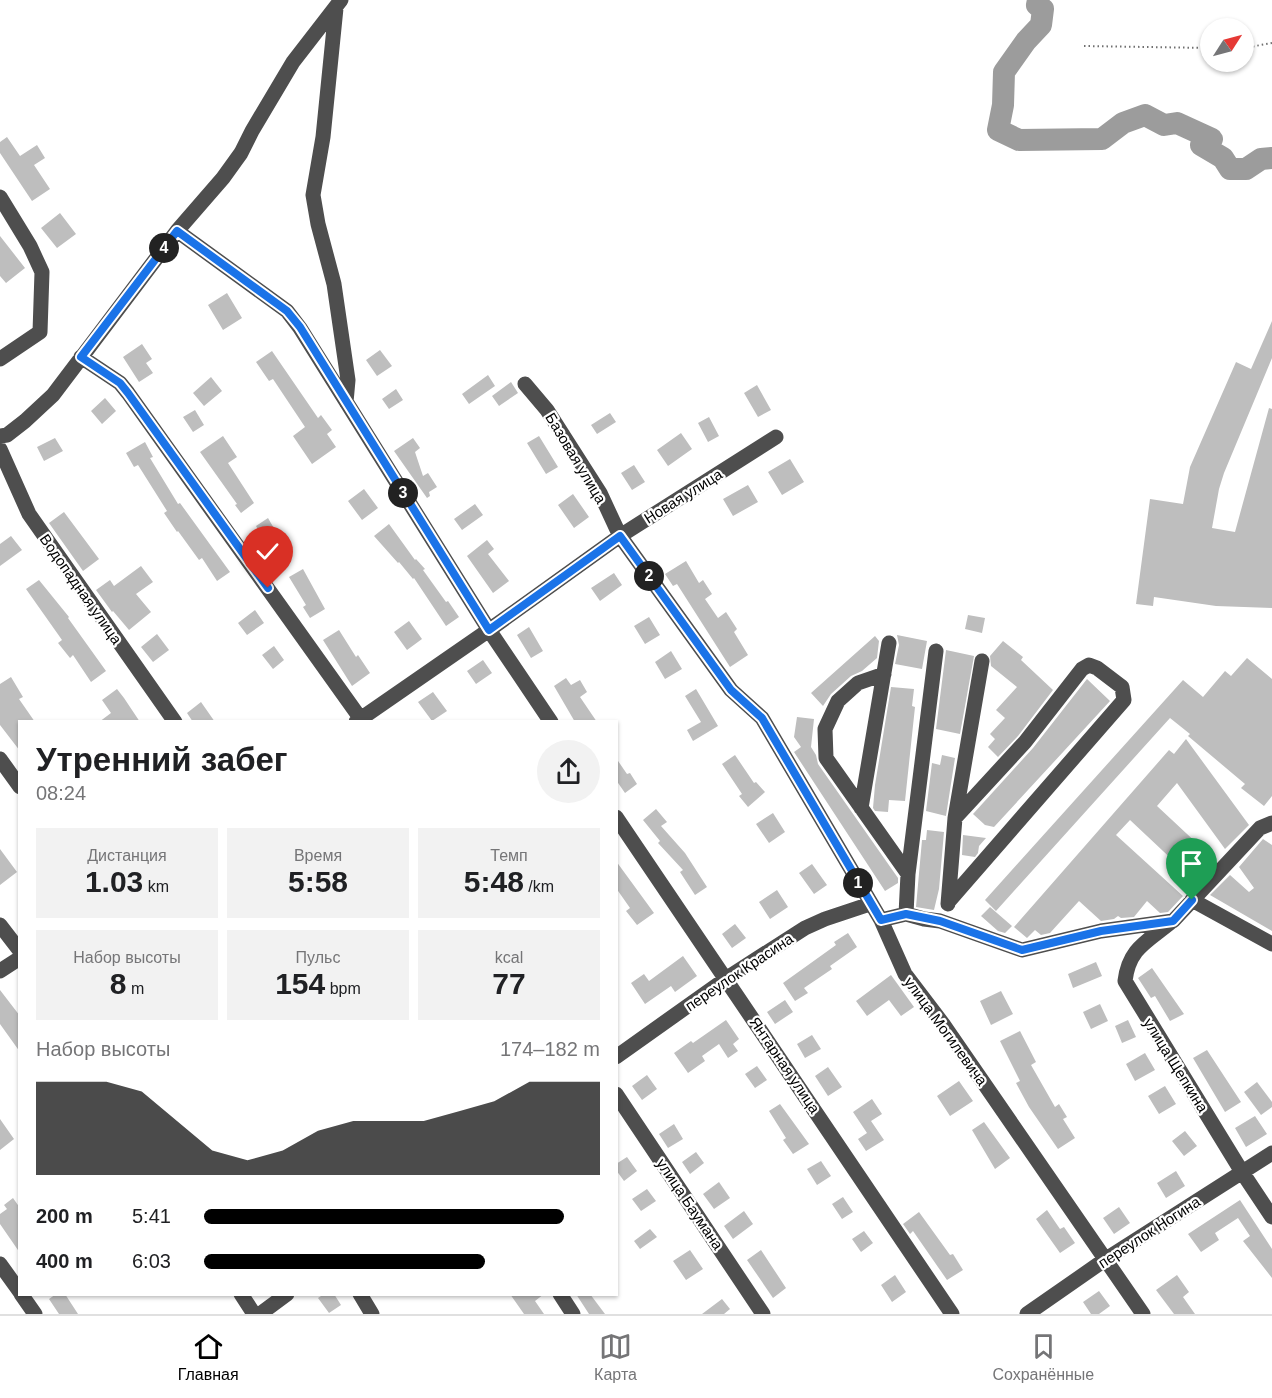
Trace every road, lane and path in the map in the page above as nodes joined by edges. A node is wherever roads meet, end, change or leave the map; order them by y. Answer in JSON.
{"nodes":[{"id":1,"x":338,"y":3,"type":"edge"},
{"id":2,"x":1272,"y":43,"type":"edge"},
{"id":3,"x":1084,"y":46,"type":"dead end"},
{"id":4,"x":1254,"y":46,"type":"edge"},
{"id":5,"x":1200,"y":48,"type":"edge"},
{"id":6,"x":2,"y":200,"type":"edge"},
{"id":7,"x":177,"y":231,"type":"junction"},
{"id":8,"x":81,"y":357,"type":"junction"},
{"id":9,"x":0,"y":359,"type":"edge"},
{"id":10,"x":525,"y":384,"type":"dead end"},
{"id":11,"x":346,"y":402,"type":"junction"},
{"id":12,"x":0,"y":436,"type":"edge"},
{"id":13,"x":776,"y":437,"type":"dead end"},
{"id":14,"x":0,"y":449,"type":"edge"},
{"id":15,"x":620,"y":536,"type":"junction"},
{"id":16,"x":489,"y":630,"type":"junction"},
{"id":17,"x":889,"y":643,"type":"dead end"},
{"id":18,"x":936,"y":651,"type":"dead end"},
{"id":19,"x":982,"y":661,"type":"dead end"},
{"id":20,"x":884,"y":674,"type":"junction"},
{"id":21,"x":174,"y":720,"type":"edge"},
{"id":22,"x":360,"y":720,"type":"edge"},
{"id":23,"x":550,"y":720,"type":"edge"},
{"id":24,"x":0,"y":759,"type":"edge"},
{"id":25,"x":18,"y":784,"type":"edge"},
{"id":26,"x":861,"y":808,"type":"junction"},
{"id":27,"x":955,"y":818,"type":"junction"},
{"id":28,"x":618,"y":820,"type":"edge"},
{"id":29,"x":1272,"y":823,"type":"edge"},
{"id":30,"x":908,"y":874,"type":"junction"},
{"id":31,"x":1192,"y":900,"type":"junction"},
{"id":32,"x":950,"y":901,"type":"junction"},
{"id":33,"x":870,"y":904,"type":"junction"},
{"id":34,"x":906,"y":914,"type":"junction"},
{"id":35,"x":881,"y":920,"type":"junction"},
{"id":36,"x":940,"y":921,"type":"junction"},
{"id":37,"x":1173,"y":921,"type":"junction"},
{"id":38,"x":0,"y":926,"type":"edge"},
{"id":39,"x":1272,"y":944,"type":"edge"},
{"id":40,"x":18,"y":948,"type":"edge"},
{"id":41,"x":18,"y":959,"type":"edge"},
{"id":42,"x":0,"y":971,"type":"edge"},
{"id":43,"x":727,"y":978,"type":"junction"},
{"id":44,"x":618,"y":1056,"type":"edge"},
{"id":45,"x":618,"y":1097,"type":"edge"},
{"id":46,"x":1272,"y":1153,"type":"edge"},
{"id":47,"x":1242,"y":1172,"type":"junction"},
{"id":48,"x":1272,"y":1217,"type":"edge"},
{"id":49,"x":1106,"y":1259,"type":"junction"},
{"id":50,"x":0,"y":1264,"type":"edge"},
{"id":51,"x":18,"y":1290,"type":"edge"},
{"id":52,"x":22,"y":1296,"type":"edge"},
{"id":53,"x":243,"y":1296,"type":"edge"},
{"id":54,"x":284,"y":1296,"type":"edge"},
{"id":55,"x":361,"y":1296,"type":"edge"},
{"id":56,"x":561,"y":1296,"type":"edge"},
{"id":57,"x":35,"y":1314,"type":"edge"},
{"id":58,"x":254,"y":1314,"type":"edge"},
{"id":59,"x":260,"y":1314,"type":"edge"},
{"id":60,"x":372,"y":1314,"type":"edge"},
{"id":61,"x":573,"y":1314,"type":"edge"},
{"id":62,"x":762,"y":1314,"type":"edge"},
{"id":63,"x":952,"y":1314,"type":"edge"},
{"id":64,"x":1027,"y":1314,"type":"edge"},
{"id":65,"x":1143,"y":1314,"type":"edge"}],
"edges":[{"from":1,"to":7,"type":"street"},
{"from":1,"to":11,"type":"street"},
{"from":2,"to":4,"type":"path"},
{"from":3,"to":5,"type":"path"},
{"from":6,"to":9,"type":"street"},
{"from":7,"to":8,"type":"street"},
{"from":7,"to":11,"type":"street"},
{"from":8,"to":12,"type":"street"},
{"from":8,"to":22,"type":"street"},
{"from":10,"to":15,"type":"street","name":"Базовая улица"},
{"from":11,"to":16,"type":"street"},
{"from":13,"to":15,"type":"street","name":"Новая улица"},
{"from":14,"to":21,"type":"street","name":"Водопадная улица"},
{"from":15,"to":16,"type":"street","name":"Новая улица"},
{"from":15,"to":33,"type":"street","name":"улица Могилевича"},
{"from":16,"to":22,"type":"street","name":"Новая улица"},
{"from":16,"to":23,"type":"street"},
{"from":17,"to":20,"type":"street"},
{"from":18,"to":30,"type":"street"},
{"from":19,"to":27,"type":"street"},
{"from":20,"to":26,"type":"street"},
{"from":20,"to":26,"type":"street"},
{"from":24,"to":25,"type":"street"},
{"from":26,"to":30,"type":"street"},
{"from":27,"to":32,"type":"street"},
{"from":27,"to":32,"type":"street"},
{"from":28,"to":43,"type":"street","name":"Янтарная улица"},
{"from":29,"to":31,"type":"street","name":"улица Щепкина"},
{"from":30,"to":34,"type":"street"},
{"from":31,"to":37,"type":"street","name":"улица Щепкина"},
{"from":31,"to":39,"type":"street"},
{"from":32,"to":36,"type":"street"},
{"from":33,"to":35,"type":"street","name":"улица Могилевича"},
{"from":33,"to":43,"type":"street","name":"переулок Красина"},
{"from":34,"to":35,"type":"street"},
{"from":34,"to":36,"type":"street"},
{"from":35,"to":49,"type":"street","name":"улица Могилевича"},
{"from":36,"to":37,"type":"street"},
{"from":37,"to":47,"type":"street","name":"улица Щепкина"},
{"from":38,"to":40,"type":"street"},
{"from":41,"to":42,"type":"street"},
{"from":43,"to":44,"type":"street","name":"переулок Красина"},
{"from":43,"to":63,"type":"street","name":"Янтарная улица"},
{"from":45,"to":62,"type":"street","name":"улица Баумана"},
{"from":46,"to":47,"type":"street","name":"переулок Ногина"},
{"from":47,"to":48,"type":"street","name":"улица Щепкина"},
{"from":47,"to":49,"type":"street","name":"переулок Ногина"},
{"from":49,"to":64,"type":"street","name":"переулок Ногина"},
{"from":49,"to":65,"type":"street","name":"улица Могилевича"},
{"from":50,"to":51,"type":"street"},
{"from":52,"to":57,"type":"street"},
{"from":53,"to":58,"type":"street"},
{"from":54,"to":59,"type":"street"},
{"from":55,"to":60,"type":"street"},
{"from":56,"to":61,"type":"street"}]}
